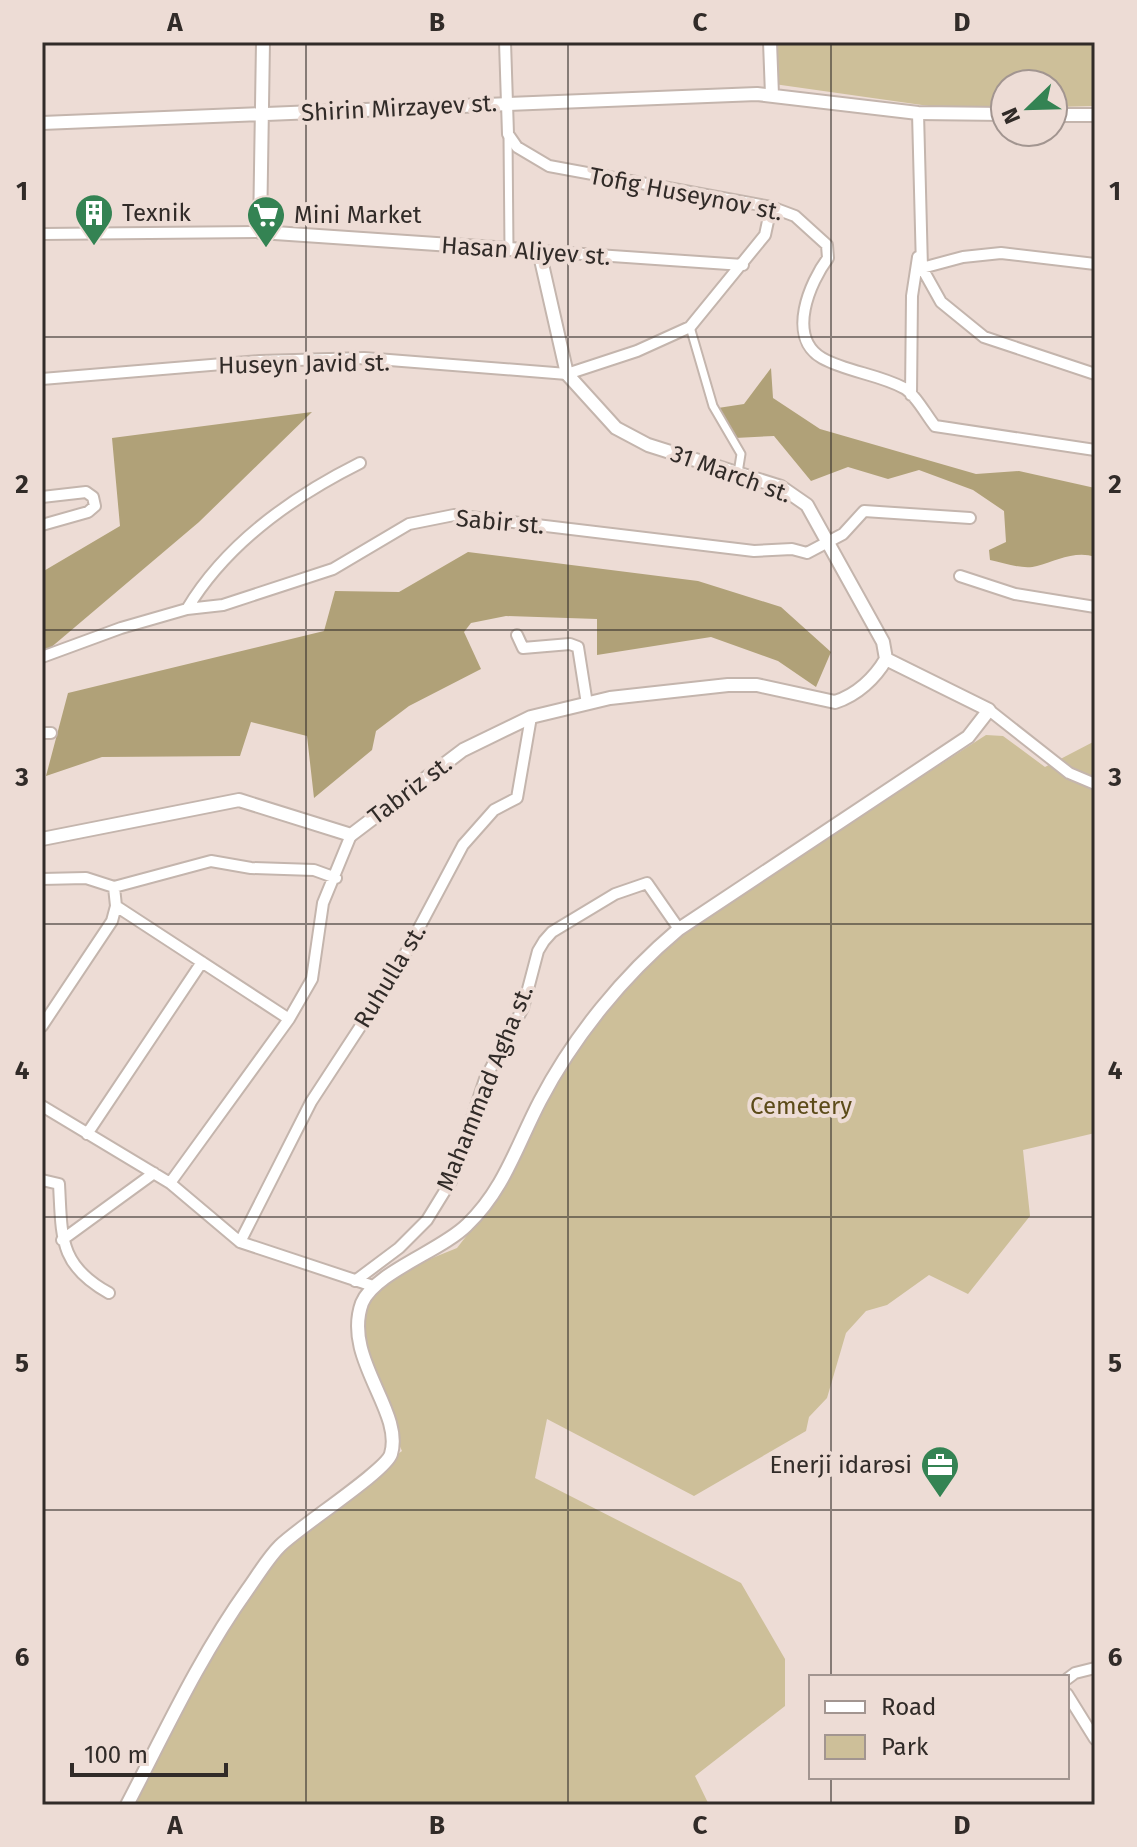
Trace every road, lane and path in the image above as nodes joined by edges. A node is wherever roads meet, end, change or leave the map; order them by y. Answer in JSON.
{"nodes":[{"id":1,"x":263,"y":42,"type":"edge"},
{"id":2,"x":505,"y":42,"type":"edge"},
{"id":3,"x":770,"y":42,"type":"edge"},
{"id":4,"x":772,"y":95,"type":"junction"},
{"id":5,"x":505,"y":102,"type":"junction"},
{"id":6,"x":918,"y":113,"type":"junction"},
{"id":7,"x":261,"y":114,"type":"junction"},
{"id":8,"x":989,"y":114,"type":"edge"},
{"id":9,"x":1069,"y":115,"type":"edge"},
{"id":10,"x":1095,"y":115,"type":"edge"},
{"id":11,"x":42,"y":123,"type":"edge"},
{"id":12,"x":508,"y":134,"type":"junction"},
{"id":13,"x":771,"y":207,"type":"junction"},
{"id":14,"x":260,"y":232,"type":"junction"},
{"id":15,"x":42,"y":234,"type":"edge"},
{"id":16,"x":921,"y":247,"type":"junction"},
{"id":17,"x":509,"y":250,"type":"junction"},
{"id":18,"x":539,"y":251,"type":"junction"},
{"id":19,"x":1095,"y":264,"type":"edge"},
{"id":20,"x":743,"y":265,"type":"junction"},
{"id":21,"x":922,"y":268,"type":"junction"},
{"id":22,"x":690,"y":327,"type":"junction"},
{"id":23,"x":567,"y":374,"type":"junction"},
{"id":24,"x":1095,"y":374,"type":"edge"},
{"id":25,"x":42,"y":379,"type":"edge"},
{"id":26,"x":911,"y":395,"type":"junction"},
{"id":27,"x":1095,"y":450,"type":"edge"},
{"id":28,"x":360,"y":463,"type":"dead end"},
{"id":29,"x":738,"y":473,"type":"junction"},
{"id":30,"x":42,"y":497,"type":"edge"},
{"id":31,"x":970,"y":518,"type":"dead end"},
{"id":32,"x":42,"y":525,"type":"edge"},
{"id":33,"x":825,"y":541,"type":"junction"},
{"id":34,"x":960,"y":576,"type":"dead end"},
{"id":35,"x":1095,"y":607,"type":"edge"},
{"id":36,"x":187,"y":609,"type":"junction"},
{"id":37,"x":517,"y":635,"type":"dead end"},
{"id":38,"x":42,"y":657,"type":"edge"},
{"id":39,"x":886,"y":659,"type":"junction"},
{"id":40,"x":587,"y":704,"type":"junction"},
{"id":41,"x":989,"y":710,"type":"junction"},
{"id":42,"x":531,"y":717,"type":"junction"},
{"id":43,"x":1095,"y":784,"type":"edge"},
{"id":44,"x":351,"y":835,"type":"junction"},
{"id":45,"x":42,"y":839,"type":"edge"},
{"id":46,"x":336,"y":878,"type":"junction"},
{"id":47,"x":42,"y":879,"type":"edge"},
{"id":48,"x":114,"y":887,"type":"junction"},
{"id":49,"x":116,"y":906,"type":"junction"},
{"id":50,"x":679,"y":929,"type":"junction"},
{"id":51,"x":202,"y":962,"type":"junction"},
{"id":52,"x":289,"y":1019,"type":"junction"},
{"id":53,"x":42,"y":1026,"type":"edge"},
{"id":54,"x":42,"y":1106,"type":"edge"},
{"id":55,"x":87,"y":1134,"type":"junction"},
{"id":56,"x":154,"y":1173,"type":"junction"},
{"id":57,"x":42,"y":1180,"type":"edge"},
{"id":58,"x":170,"y":1183,"type":"junction"},
{"id":59,"x":62,"y":1240,"type":"junction"},
{"id":60,"x":240,"y":1242,"type":"junction"},
{"id":61,"x":355,"y":1281,"type":"junction"},
{"id":62,"x":373,"y":1286,"type":"junction"},
{"id":63,"x":109,"y":1293,"type":"dead end"},
{"id":64,"x":1095,"y":1668,"type":"edge"},
{"id":65,"x":1069,"y":1678,"type":"edge"},
{"id":66,"x":1069,"y":1697,"type":"edge"},
{"id":67,"x":1095,"y":1739,"type":"edge"},
{"id":68,"x":127,"y":1805,"type":"edge"}],
"edges":[{"from":1,"to":7,"type":"street"},
{"from":2,"to":5,"type":"street"},
{"from":3,"to":4,"type":"street"},
{"from":4,"to":5,"type":"street","name":"Shirin Mirzayev st."},
{"from":4,"to":6,"type":"street"},
{"from":5,"to":7,"type":"street","name":"Shirin Mirzayev st."},
{"from":5,"to":12,"type":"street"},
{"from":6,"to":8,"type":"street"},
{"from":6,"to":16,"type":"street"},
{"from":7,"to":11,"type":"street","name":"Shirin Mirzayev st."},
{"from":7,"to":14,"type":"street"},
{"from":9,"to":10,"type":"street"},
{"from":12,"to":13,"type":"street","name":"Tofig Huseynov st."},
{"from":12,"to":17,"type":"street"},
{"from":13,"to":20,"type":"street"},
{"from":13,"to":26,"type":"street","name":"Tofig Huseynov st."},
{"from":14,"to":15,"type":"street","name":"Hasan Aliyev st."},
{"from":14,"to":17,"type":"street","name":"Hasan Aliyev st."},
{"from":16,"to":21,"type":"street"},
{"from":16,"to":26,"type":"street"},
{"from":17,"to":18,"type":"street","name":"Hasan Aliyev st."},
{"from":18,"to":20,"type":"street","name":"Hasan Aliyev st."},
{"from":18,"to":23,"type":"street","name":"31 March st."},
{"from":19,"to":21,"type":"street"},
{"from":20,"to":22,"type":"street"},
{"from":21,"to":24,"type":"street"},
{"from":22,"to":23,"type":"street"},
{"from":22,"to":29,"type":"street"},
{"from":23,"to":25,"type":"street","name":"Huseyn Javid st."},
{"from":23,"to":29,"type":"street","name":"31 March st."},
{"from":26,"to":27,"type":"street","name":"Tofig Huseynov st."},
{"from":28,"to":36,"type":"street"},
{"from":29,"to":33,"type":"street","name":"31 March st."},
{"from":30,"to":32,"type":"street"},
{"from":31,"to":33,"type":"street"},
{"from":33,"to":36,"type":"street","name":"Sabir st."},
{"from":33,"to":39,"type":"street","name":"31 March st."},
{"from":34,"to":35,"type":"street"},
{"from":36,"to":38,"type":"street","name":"Sabir st."},
{"from":37,"to":40,"type":"street"},
{"from":39,"to":40,"type":"street","name":"Tabriz st."},
{"from":39,"to":41,"type":"street"},
{"from":40,"to":42,"type":"street","name":"Tabriz st."},
{"from":41,"to":43,"type":"street"},
{"from":41,"to":50,"type":"street"},
{"from":42,"to":44,"type":"street","name":"Tabriz st."},
{"from":42,"to":60,"type":"street","name":"Ruhulla st."},
{"from":44,"to":45,"type":"street","name":"Tabriz st."},
{"from":44,"to":46,"type":"street"},
{"from":46,"to":48,"type":"street"},
{"from":46,"to":52,"type":"street"},
{"from":47,"to":48,"type":"street"},
{"from":48,"to":49,"type":"street"},
{"from":49,"to":51,"type":"street"},
{"from":49,"to":53,"type":"street"},
{"from":50,"to":61,"type":"street","name":"Mahammad Agha st."},
{"from":50,"to":62,"type":"street"},
{"from":51,"to":52,"type":"street"},
{"from":51,"to":55,"type":"street"},
{"from":52,"to":58,"type":"street"},
{"from":54,"to":55,"type":"street"},
{"from":55,"to":56,"type":"street"},
{"from":56,"to":58,"type":"street"},
{"from":56,"to":59,"type":"street"},
{"from":57,"to":59,"type":"street"},
{"from":58,"to":60,"type":"street"},
{"from":59,"to":63,"type":"street"},
{"from":60,"to":61,"type":"street"},
{"from":61,"to":62,"type":"street"},
{"from":62,"to":68,"type":"street"},
{"from":64,"to":65,"type":"street"},
{"from":66,"to":67,"type":"street"}]}
